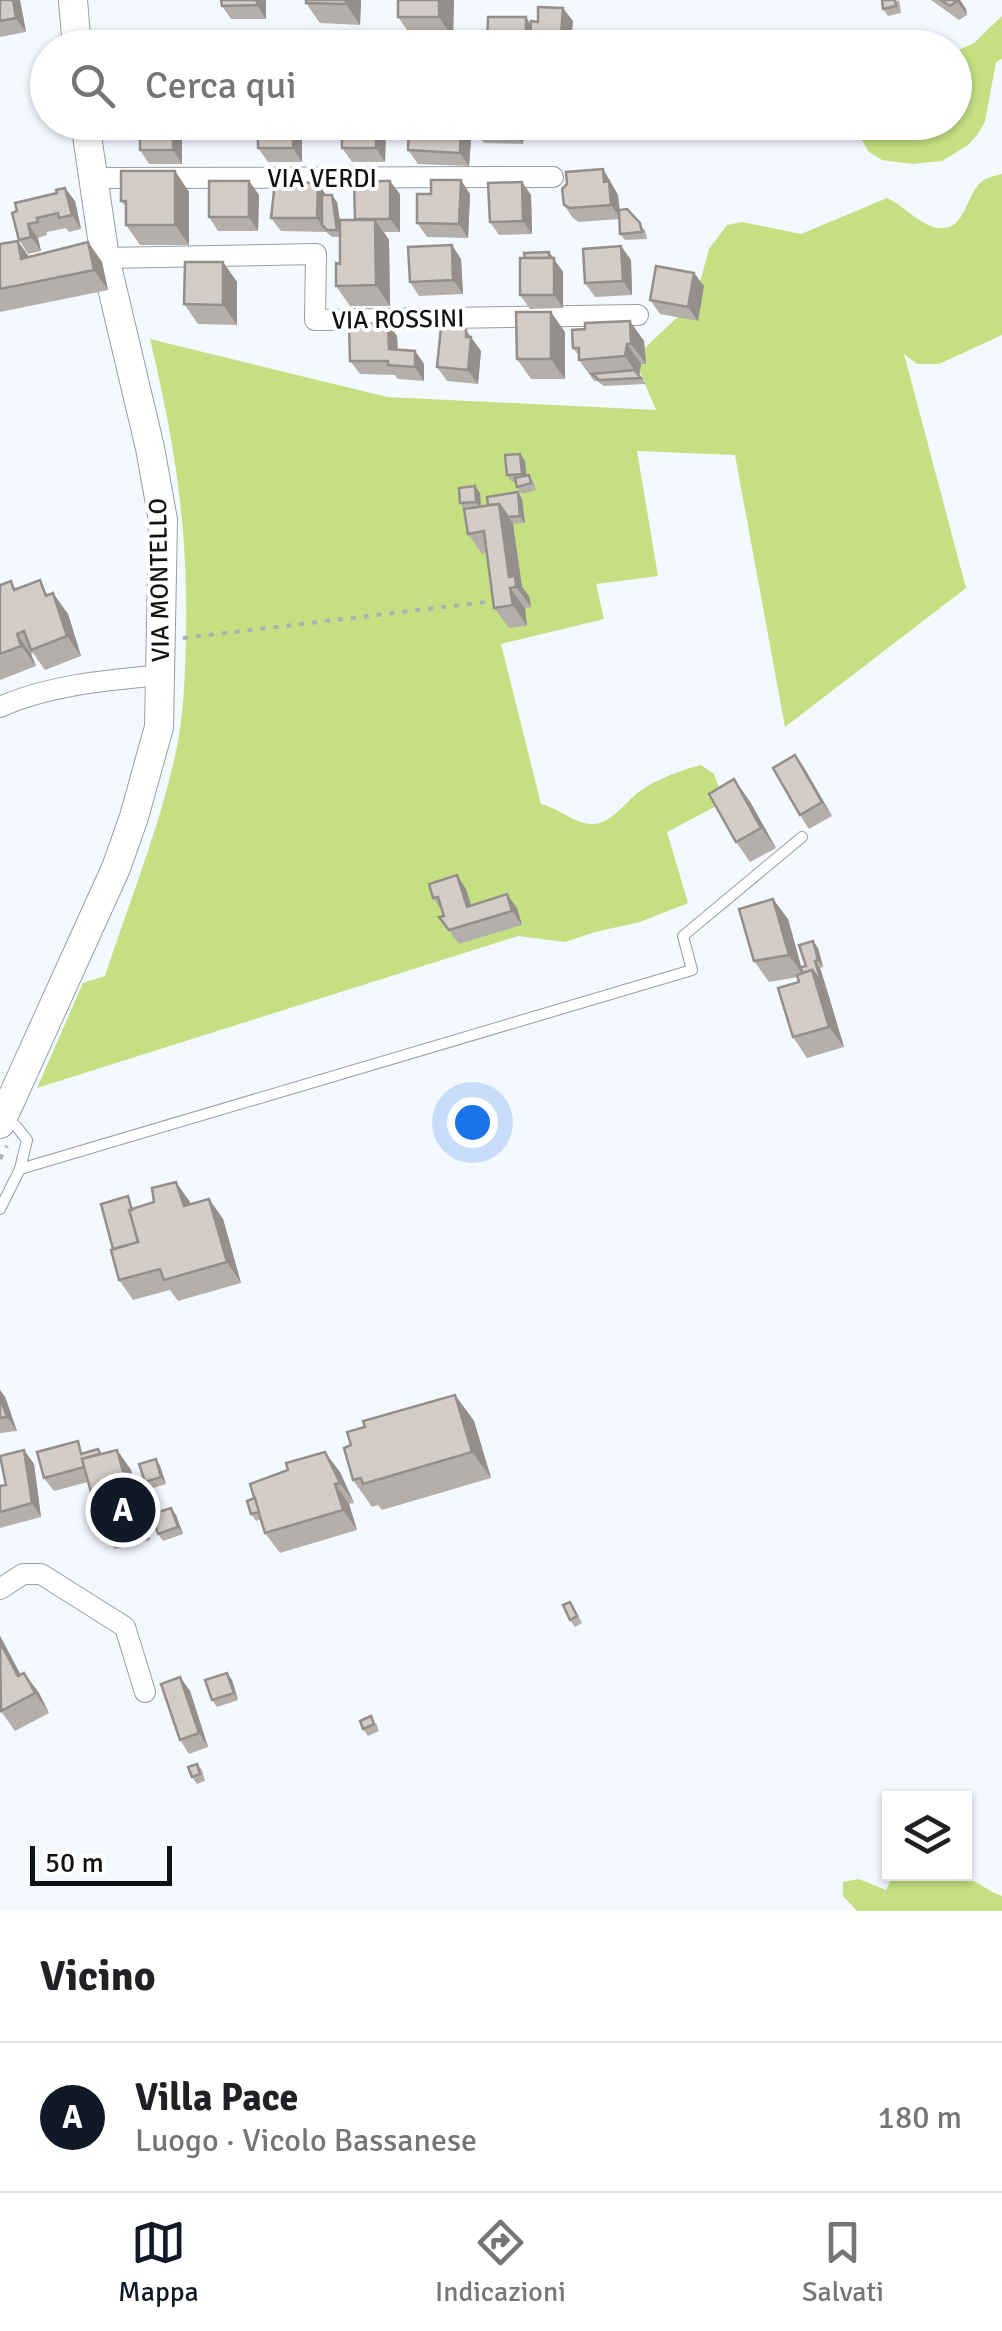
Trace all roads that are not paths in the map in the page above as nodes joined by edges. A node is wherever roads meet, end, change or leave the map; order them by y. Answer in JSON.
{"nodes":[{"id":1,"x":73,"y":0,"type":"edge"},
{"id":2,"x":75,"y":30,"type":"edge"},
{"id":3,"x":87,"y":140,"type":"edge"},
{"id":4,"x":92,"y":178,"type":"junction"},
{"id":5,"x":552,"y":178,"type":"dead end"},
{"id":6,"x":105,"y":258,"type":"junction"},
{"id":7,"x":638,"y":315,"type":"dead end"},
{"id":8,"x":162,"y":675,"type":"junction"},
{"id":9,"x":0,"y":707,"type":"edge"},
{"id":10,"x":802,"y":837,"type":"dead end"},
{"id":11,"x":6,"y":1123,"type":"edge"},
{"id":12,"x":20,"y":1169,"type":"junction"},
{"id":13,"x":0,"y":1209,"type":"edge"},
{"id":14,"x":0,"y":1588,"type":"edge"},
{"id":15,"x":145,"y":1692,"type":"dead end"}],
"edges":[{"from":1,"to":2,"type":"main road"},
{"from":3,"to":4,"type":"main road","name":"VIA MONTELLO"},
{"from":4,"to":5,"type":"street","name":"VIA VERDI"},
{"from":4,"to":6,"type":"main road","name":"VIA MONTELLO"},
{"from":6,"to":7,"type":"street","name":"VIA ROSSINI"},
{"from":6,"to":8,"type":"main road","name":"VIA MONTELLO"},
{"from":8,"to":9,"type":"street"},
{"from":8,"to":11,"type":"main road","name":"VIA MONTELLO"},
{"from":10,"to":12,"type":"lane"},
{"from":11,"to":12,"type":"lane"},
{"from":12,"to":13,"type":"lane"},
{"from":14,"to":15,"type":"street"}]}
